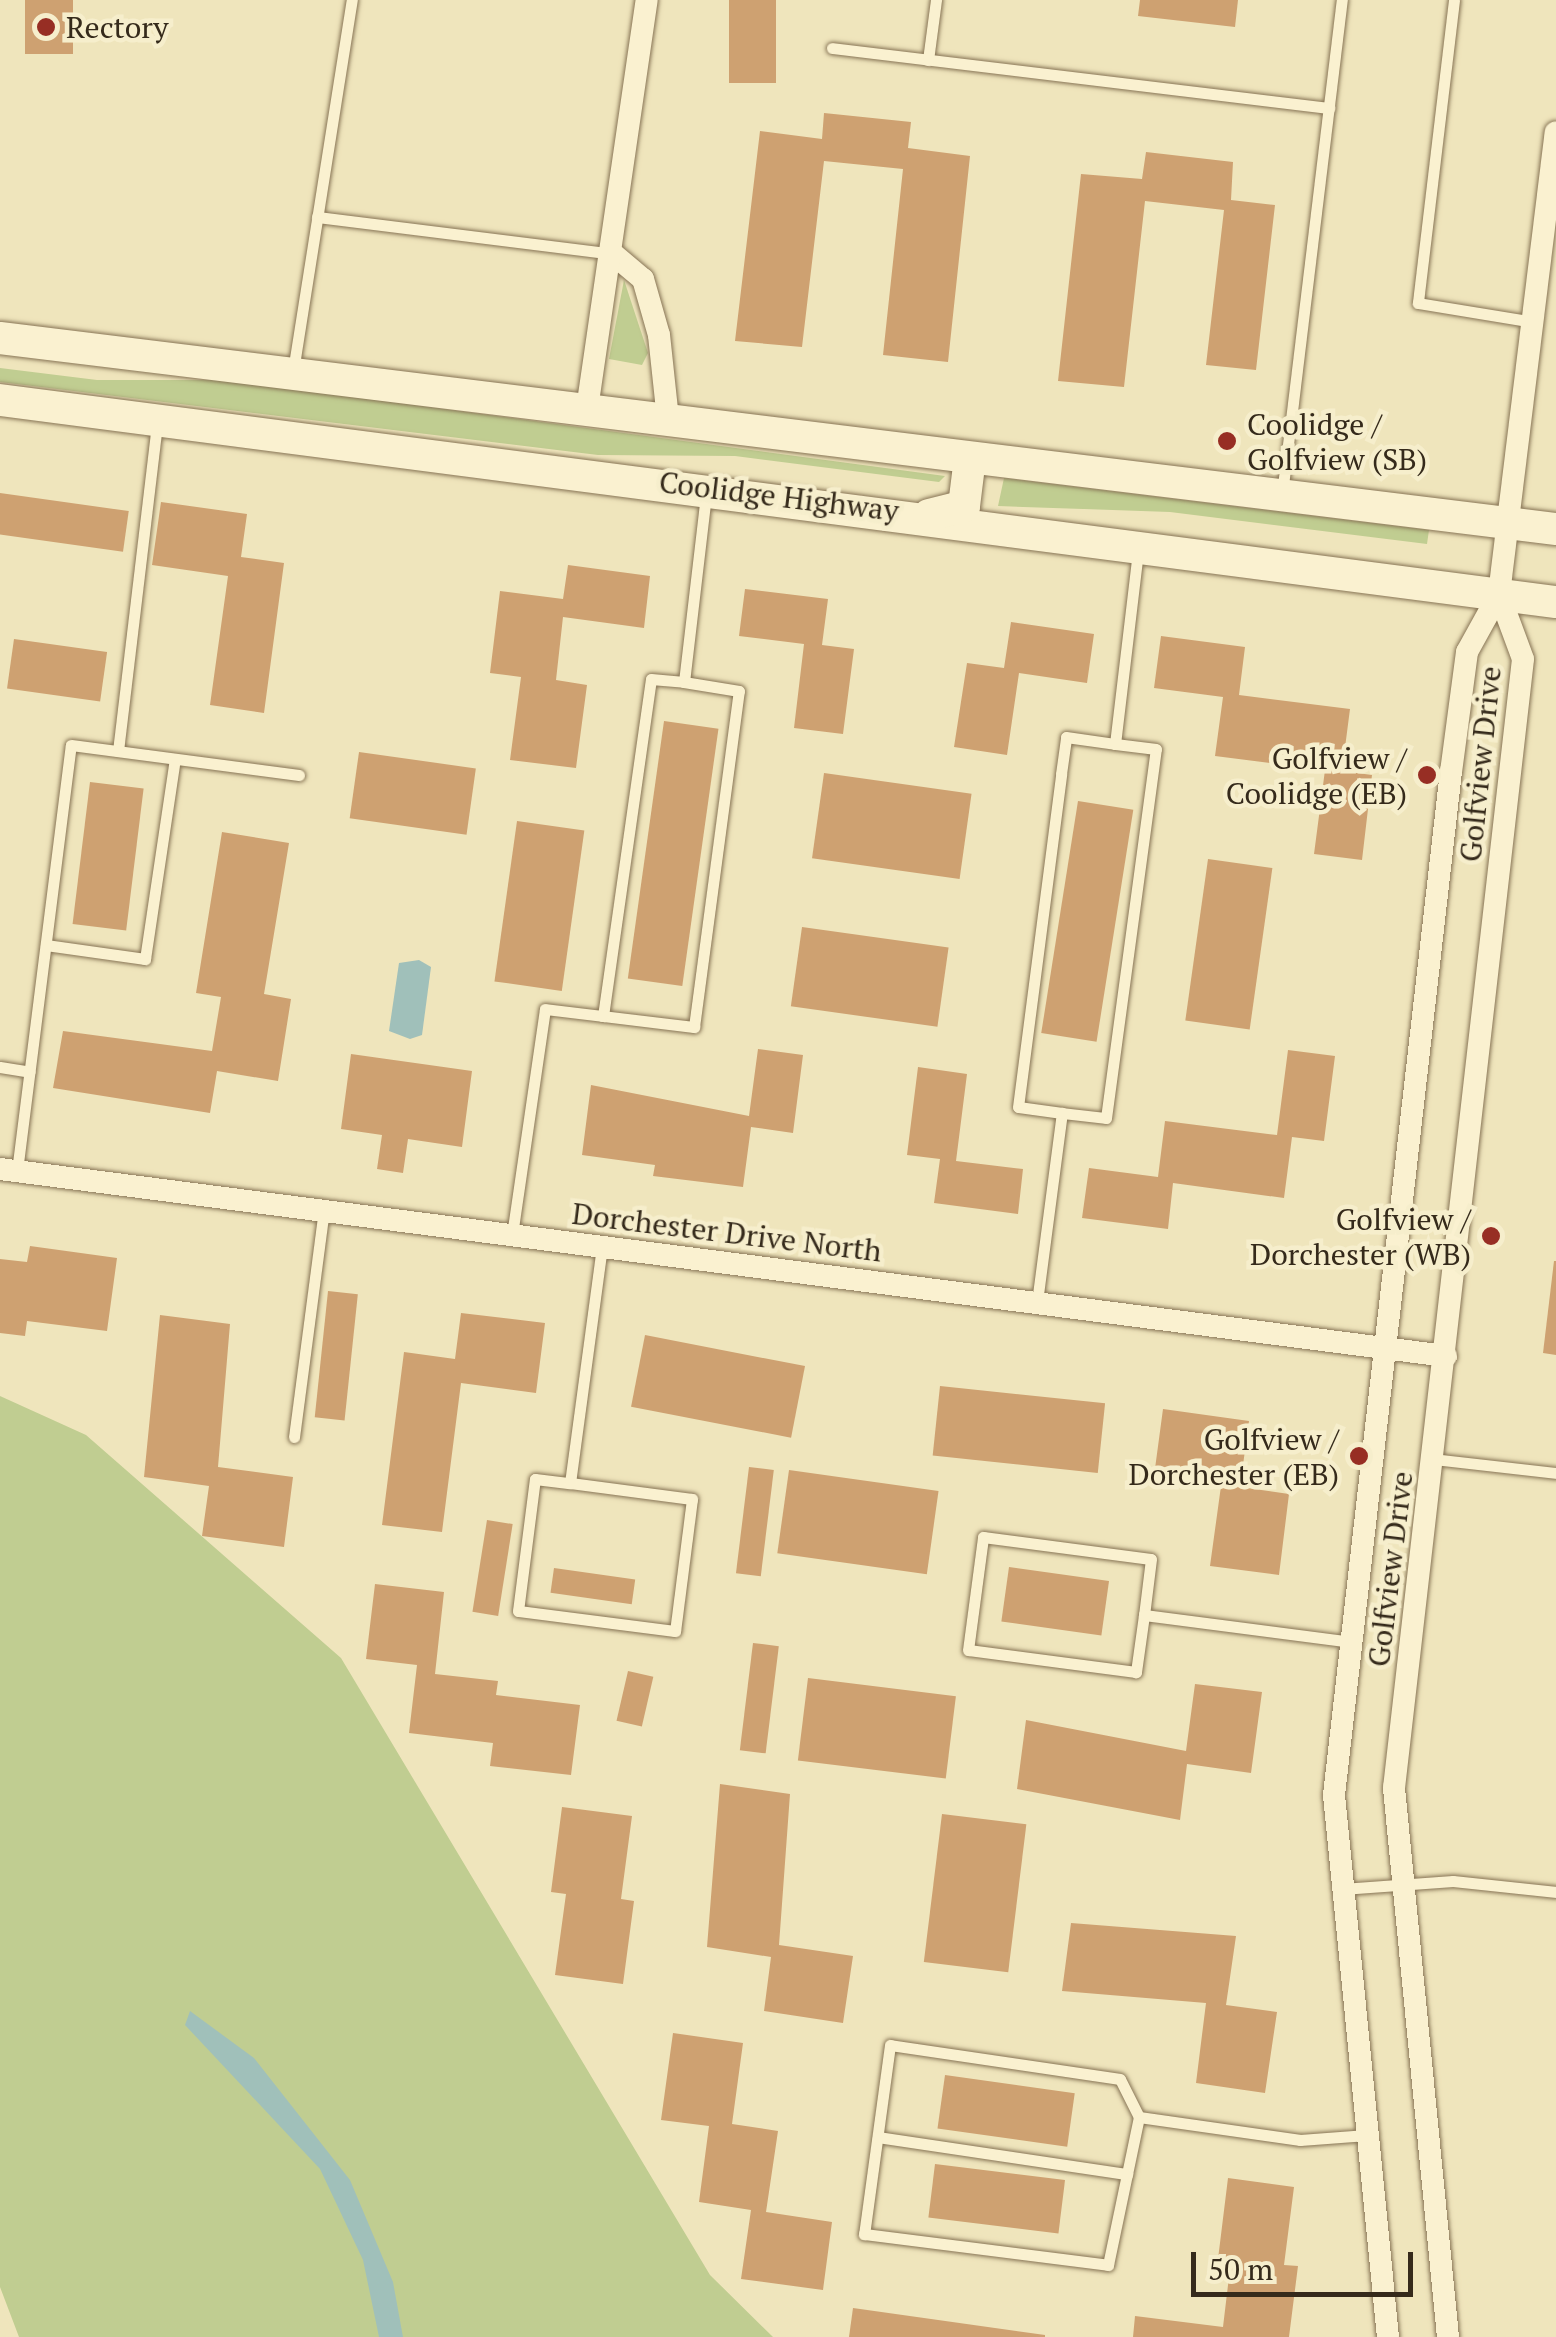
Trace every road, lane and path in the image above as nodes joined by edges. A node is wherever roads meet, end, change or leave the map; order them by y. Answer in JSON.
{"nodes":[{"id":1,"x":352,"y":0,"type":"edge"},
{"id":2,"x":646,"y":0,"type":"edge"},
{"id":3,"x":936,"y":0,"type":"edge"},
{"id":4,"x":1342,"y":0,"type":"edge"},
{"id":5,"x":1454,"y":0,"type":"edge"},
{"id":6,"x":832,"y":48,"type":"dead end"},
{"id":7,"x":928,"y":60,"type":"junction"},
{"id":8,"x":1329,"y":108,"type":"junction"},
{"id":9,"x":1556,"y":133,"type":"edge"},
{"id":10,"x":317,"y":216,"type":"junction"},
{"id":11,"x":613,"y":254,"type":"junction"},
{"id":12,"x":1534,"y":322,"type":"junction"},
{"id":13,"x":0,"y":338,"type":"edge"},
{"id":14,"x":292,"y":374,"type":"junction"},
{"id":15,"x":0,"y":400,"type":"edge"},
{"id":16,"x":588,"y":409,"type":"junction"},
{"id":17,"x":157,"y":419,"type":"junction"},
{"id":18,"x":668,"y":419,"type":"junction"},
{"id":19,"x":970,"y":458,"type":"junction"},
{"id":20,"x":707,"y":487,"type":"junction"},
{"id":21,"x":1282,"y":498,"type":"junction"},
{"id":22,"x":930,"y":515,"type":"junction"},
{"id":23,"x":1508,"y":524,"type":"junction"},
{"id":24,"x":1556,"y":529,"type":"edge"},
{"id":25,"x":1139,"y":548,"type":"junction"},
{"id":26,"x":1499,"y":594,"type":"junction"},
{"id":27,"x":1556,"y":602,"type":"edge"},
{"id":28,"x":684,"y":682,"type":"junction"},
{"id":29,"x":1115,"y":744,"type":"junction"},
{"id":30,"x":118,"y":752,"type":"junction"},
{"id":31,"x":175,"y":758,"type":"junction"},
{"id":32,"x":299,"y":774,"type":"dead end"},
{"id":33,"x":46,"y":944,"type":"junction"},
{"id":34,"x":602,"y":1016,"type":"junction"},
{"id":35,"x":0,"y":1067,"type":"edge"},
{"id":36,"x":30,"y":1072,"type":"junction"},
{"id":37,"x":1062,"y":1112,"type":"junction"},
{"id":38,"x":9,"y":1170,"type":"edge"},
{"id":39,"x":324,"y":1210,"type":"junction"},
{"id":40,"x":512,"y":1235,"type":"junction"},
{"id":41,"x":602,"y":1246,"type":"junction"},
{"id":42,"x":1037,"y":1302,"type":"junction"},
{"id":43,"x":1388,"y":1348,"type":"junction"},
{"id":44,"x":1446,"y":1356,"type":"junction"},
{"id":45,"x":294,"y":1437,"type":"dead end"},
{"id":46,"x":1433,"y":1459,"type":"junction"},
{"id":47,"x":1556,"y":1473,"type":"edge"},
{"id":48,"x":570,"y":1483,"type":"junction"},
{"id":49,"x":1144,"y":1615,"type":"junction"},
{"id":50,"x":1352,"y":1642,"type":"junction"},
{"id":51,"x":1402,"y":1882,"type":"junction"},
{"id":52,"x":1342,"y":1888,"type":"junction"},
{"id":53,"x":1556,"y":1892,"type":"edge"},
{"id":54,"x":1139,"y":2118,"type":"junction"},
{"id":55,"x":1367,"y":2135,"type":"junction"},
{"id":56,"x":878,"y":2137,"type":"junction"},
{"id":57,"x":1127,"y":2174,"type":"junction"},
{"id":58,"x":1388,"y":2337,"type":"edge"},
{"id":59,"x":1448,"y":2337,"type":"edge"}],
"edges":[{"from":1,"to":10,"type":"lane"},
{"from":2,"to":11,"type":"street"},
{"from":3,"to":7,"type":"lane"},
{"from":4,"to":8,"type":"lane"},
{"from":5,"to":12,"type":"lane"},
{"from":6,"to":7,"type":"lane"},
{"from":7,"to":8,"type":"lane"},
{"from":8,"to":21,"type":"lane"},
{"from":9,"to":12,"type":"street"},
{"from":10,"to":11,"type":"lane"},
{"from":10,"to":14,"type":"lane"},
{"from":11,"to":16,"type":"street"},
{"from":11,"to":18,"type":"street"},
{"from":12,"to":23,"type":"street"},
{"from":13,"to":14,"type":"main road","name":"Coolidge Highway"},
{"from":14,"to":16,"type":"main road","name":"Coolidge Highway"},
{"from":15,"to":17,"type":"main road","name":"Coolidge Highway"},
{"from":16,"to":18,"type":"main road","name":"Coolidge Highway"},
{"from":17,"to":20,"type":"main road","name":"Coolidge Highway"},
{"from":17,"to":30,"type":"lane"},
{"from":18,"to":19,"type":"main road","name":"Coolidge Highway"},
{"from":19,"to":21,"type":"main road","name":"Coolidge Highway"},
{"from":19,"to":22,"type":"main road"},
{"from":20,"to":22,"type":"main road","name":"Coolidge Highway"},
{"from":20,"to":28,"type":"lane"},
{"from":21,"to":23,"type":"main road","name":"Coolidge Highway"},
{"from":22,"to":25,"type":"main road","name":"Coolidge Highway"},
{"from":23,"to":24,"type":"main road","name":"Coolidge Highway"},
{"from":23,"to":26,"type":"street"},
{"from":25,"to":26,"type":"main road","name":"Coolidge Highway"},
{"from":25,"to":29,"type":"lane"},
{"from":26,"to":27,"type":"main road","name":"Coolidge Highway"},
{"from":26,"to":43,"type":"street","name":"Golfview Drive"},
{"from":26,"to":44,"type":"street","name":"Golfview Drive"},
{"from":28,"to":34,"type":"lane"},
{"from":28,"to":34,"type":"lane"},
{"from":29,"to":37,"type":"lane"},
{"from":29,"to":37,"type":"lane"},
{"from":30,"to":31,"type":"lane"},
{"from":30,"to":33,"type":"lane"},
{"from":31,"to":32,"type":"lane"},
{"from":31,"to":33,"type":"lane"},
{"from":33,"to":36,"type":"lane"},
{"from":34,"to":40,"type":"lane"},
{"from":35,"to":36,"type":"lane"},
{"from":36,"to":38,"type":"lane"},
{"from":37,"to":42,"type":"lane"},
{"from":38,"to":39,"type":"street","name":"Dorchester Drive North"},
{"from":39,"to":40,"type":"street","name":"Dorchester Drive North"},
{"from":39,"to":45,"type":"lane"},
{"from":40,"to":41,"type":"street","name":"Dorchester Drive North"},
{"from":41,"to":42,"type":"street","name":"Dorchester Drive North"},
{"from":41,"to":48,"type":"lane"},
{"from":42,"to":43,"type":"street","name":"Dorchester Drive North"},
{"from":43,"to":44,"type":"street","name":"Dorchester Drive North"},
{"from":43,"to":50,"type":"street","name":"Golfview Drive"},
{"from":44,"to":46,"type":"street","name":"Golfview Drive"},
{"from":46,"to":47,"type":"lane"},
{"from":46,"to":51,"type":"street","name":"Golfview Drive"},
{"from":48,"to":48,"type":"lane"},
{"from":49,"to":49,"type":"lane"},
{"from":49,"to":50,"type":"lane"},
{"from":50,"to":52,"type":"street","name":"Golfview Drive"},
{"from":51,"to":52,"type":"lane"},
{"from":51,"to":53,"type":"lane"},
{"from":51,"to":59,"type":"street","name":"Golfview Drive"},
{"from":52,"to":55,"type":"street","name":"Golfview Drive"},
{"from":54,"to":55,"type":"lane"},
{"from":54,"to":56,"type":"lane"},
{"from":54,"to":57,"type":"lane"},
{"from":55,"to":58,"type":"street","name":"Golfview Drive"},
{"from":56,"to":57,"type":"lane"},
{"from":56,"to":57,"type":"lane"}]}
